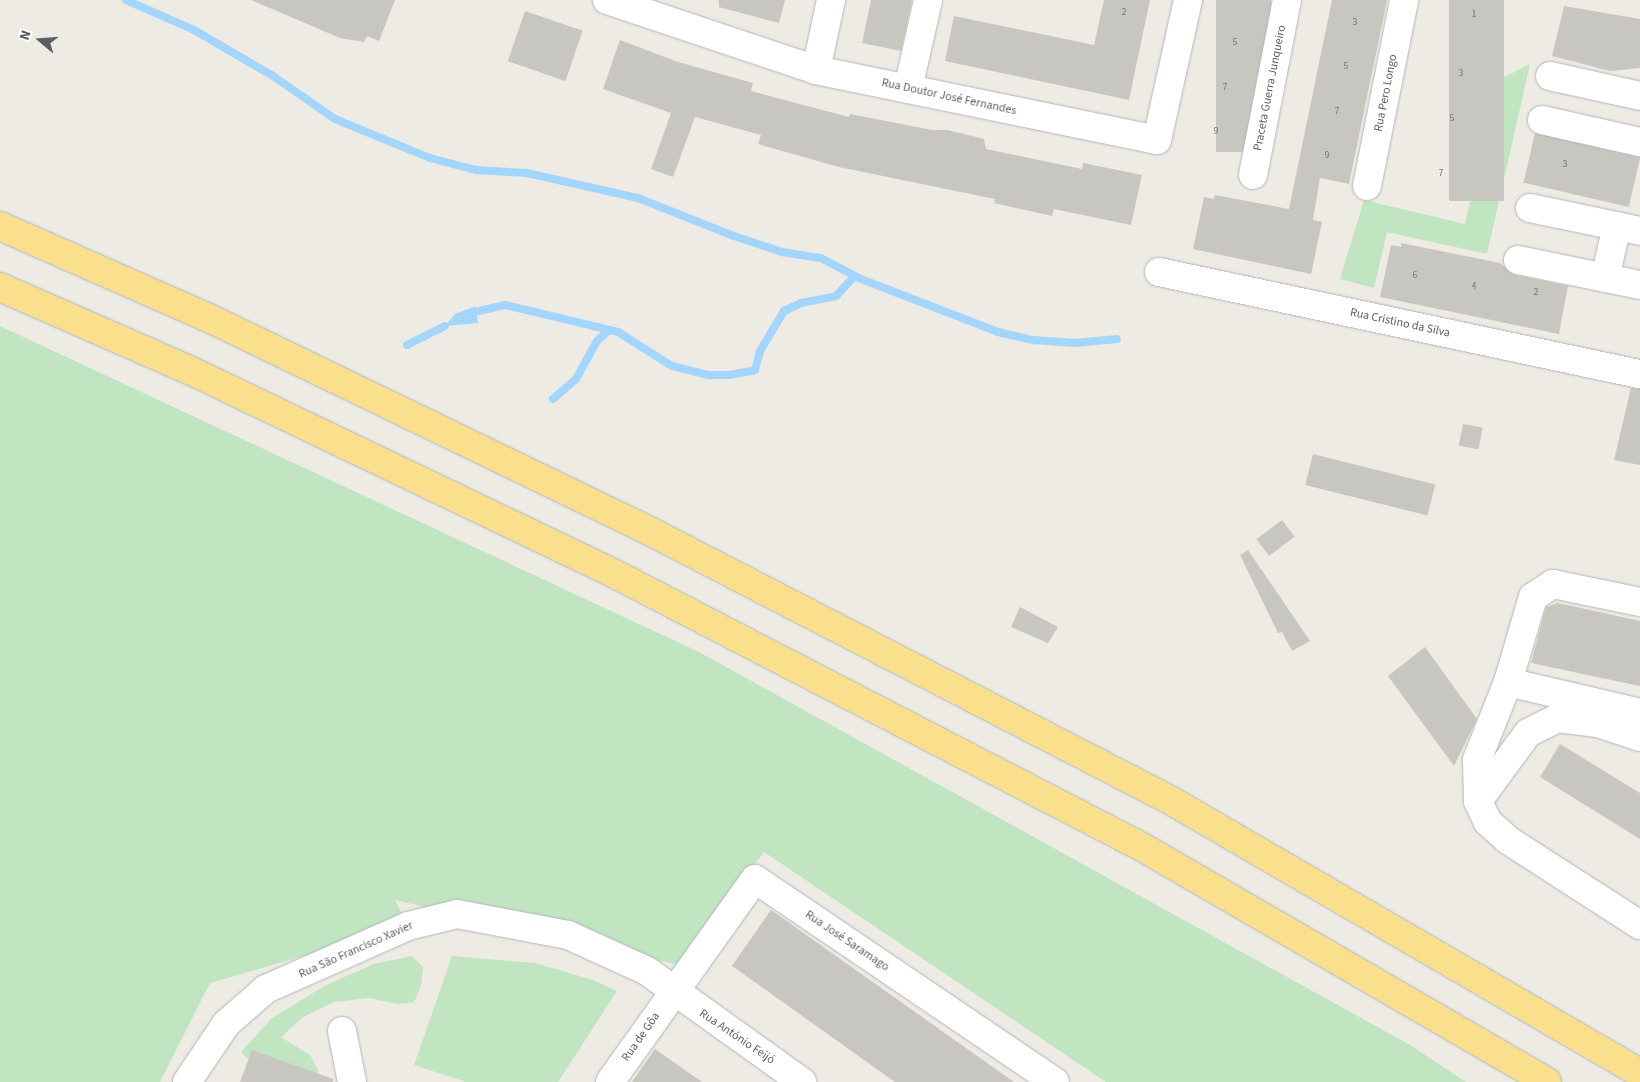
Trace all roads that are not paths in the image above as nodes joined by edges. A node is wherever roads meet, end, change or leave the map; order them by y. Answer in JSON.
{"nodes":[{"id":1,"x":607,"y":0,"type":"edge"},
{"id":2,"x":831,"y":0,"type":"edge"},
{"id":3,"x":928,"y":0,"type":"edge"},
{"id":4,"x":1188,"y":0,"type":"edge"},
{"id":5,"x":1287,"y":0,"type":"edge"},
{"id":6,"x":1404,"y":0,"type":"edge"},
{"id":7,"x":643,"y":6,"type":"edge"},
{"id":8,"x":816,"y":70,"type":"junction"},
{"id":9,"x":1550,"y":76,"type":"dead end"},
{"id":10,"x":908,"y":89,"type":"junction"},
{"id":11,"x":1640,"y":96,"type":"edge"},
{"id":12,"x":1542,"y":120,"type":"dead end"},
{"id":13,"x":1640,"y":142,"type":"edge"},
{"id":14,"x":1253,"y":175,"type":"dead end"},
{"id":15,"x":1367,"y":186,"type":"dead end"},
{"id":16,"x":1530,"y":208,"type":"dead end"},
{"id":17,"x":0,"y":226,"type":"edge"},
{"id":18,"x":1629,"y":228,"type":"edge"},
{"id":19,"x":1518,"y":260,"type":"dead end"},
{"id":20,"x":1160,"y":272,"type":"dead end"},
{"id":21,"x":1605,"y":278,"type":"junction"},
{"id":22,"x":1640,"y":285,"type":"edge"},
{"id":23,"x":0,"y":287,"type":"edge"},
{"id":24,"x":1640,"y":374,"type":"edge"},
{"id":25,"x":1640,"y":602,"type":"edge"},
{"id":26,"x":1508,"y":682,"type":"junction"},
{"id":27,"x":1640,"y":713,"type":"edge"},
{"id":28,"x":1640,"y":737,"type":"edge"},
{"id":29,"x":1478,"y":801,"type":"junction"},
{"id":30,"x":1640,"y":925,"type":"edge"},
{"id":31,"x":672,"y":992,"type":"junction"},
{"id":32,"x":342,"y":1031,"type":"dead end"},
{"id":33,"x":1640,"y":1074,"type":"edge"},
{"id":34,"x":188,"y":1082,"type":"edge"},
{"id":35,"x":352,"y":1082,"type":"edge"},
{"id":36,"x":610,"y":1082,"type":"edge"},
{"id":37,"x":802,"y":1082,"type":"edge"},
{"id":38,"x":1055,"y":1082,"type":"edge"},
{"id":39,"x":1547,"y":1082,"type":"edge"}],
"edges":[{"from":1,"to":7,"type":"street","name":"Rua Doutor José Fernandes"},
{"from":2,"to":8,"type":"street"},
{"from":3,"to":10,"type":"street"},
{"from":4,"to":10,"type":"street","name":"Rua Doutor José Fernandes"},
{"from":5,"to":14,"type":"street","name":"Praceta Guerra Junqueiro"},
{"from":6,"to":15,"type":"street","name":"Rua Pero Longo"},
{"from":7,"to":8,"type":"street","name":"Rua Doutor José Fernandes"},
{"from":8,"to":10,"type":"street","name":"Rua Doutor José Fernandes"},
{"from":9,"to":11,"type":"street"},
{"from":12,"to":13,"type":"street"},
{"from":16,"to":18,"type":"street"},
{"from":17,"to":33,"type":"highway"},
{"from":18,"to":21,"type":"street"},
{"from":19,"to":21,"type":"street"},
{"from":20,"to":24,"type":"street","name":"Rua Cristino da Silva"},
{"from":21,"to":22,"type":"street"},
{"from":23,"to":39,"type":"highway"},
{"from":25,"to":26,"type":"street"},
{"from":26,"to":27,"type":"street"},
{"from":26,"to":29,"type":"street"},
{"from":28,"to":29,"type":"street"},
{"from":29,"to":30,"type":"street"},
{"from":31,"to":34,"type":"street","name":"Rua São Francisco Xavier"},
{"from":31,"to":36,"type":"street","name":"Rua de Gôa"},
{"from":31,"to":37,"type":"street","name":"Rua António Feijó"},
{"from":31,"to":38,"type":"street","name":"Rua José Saramago"},
{"from":32,"to":35,"type":"street"}]}
